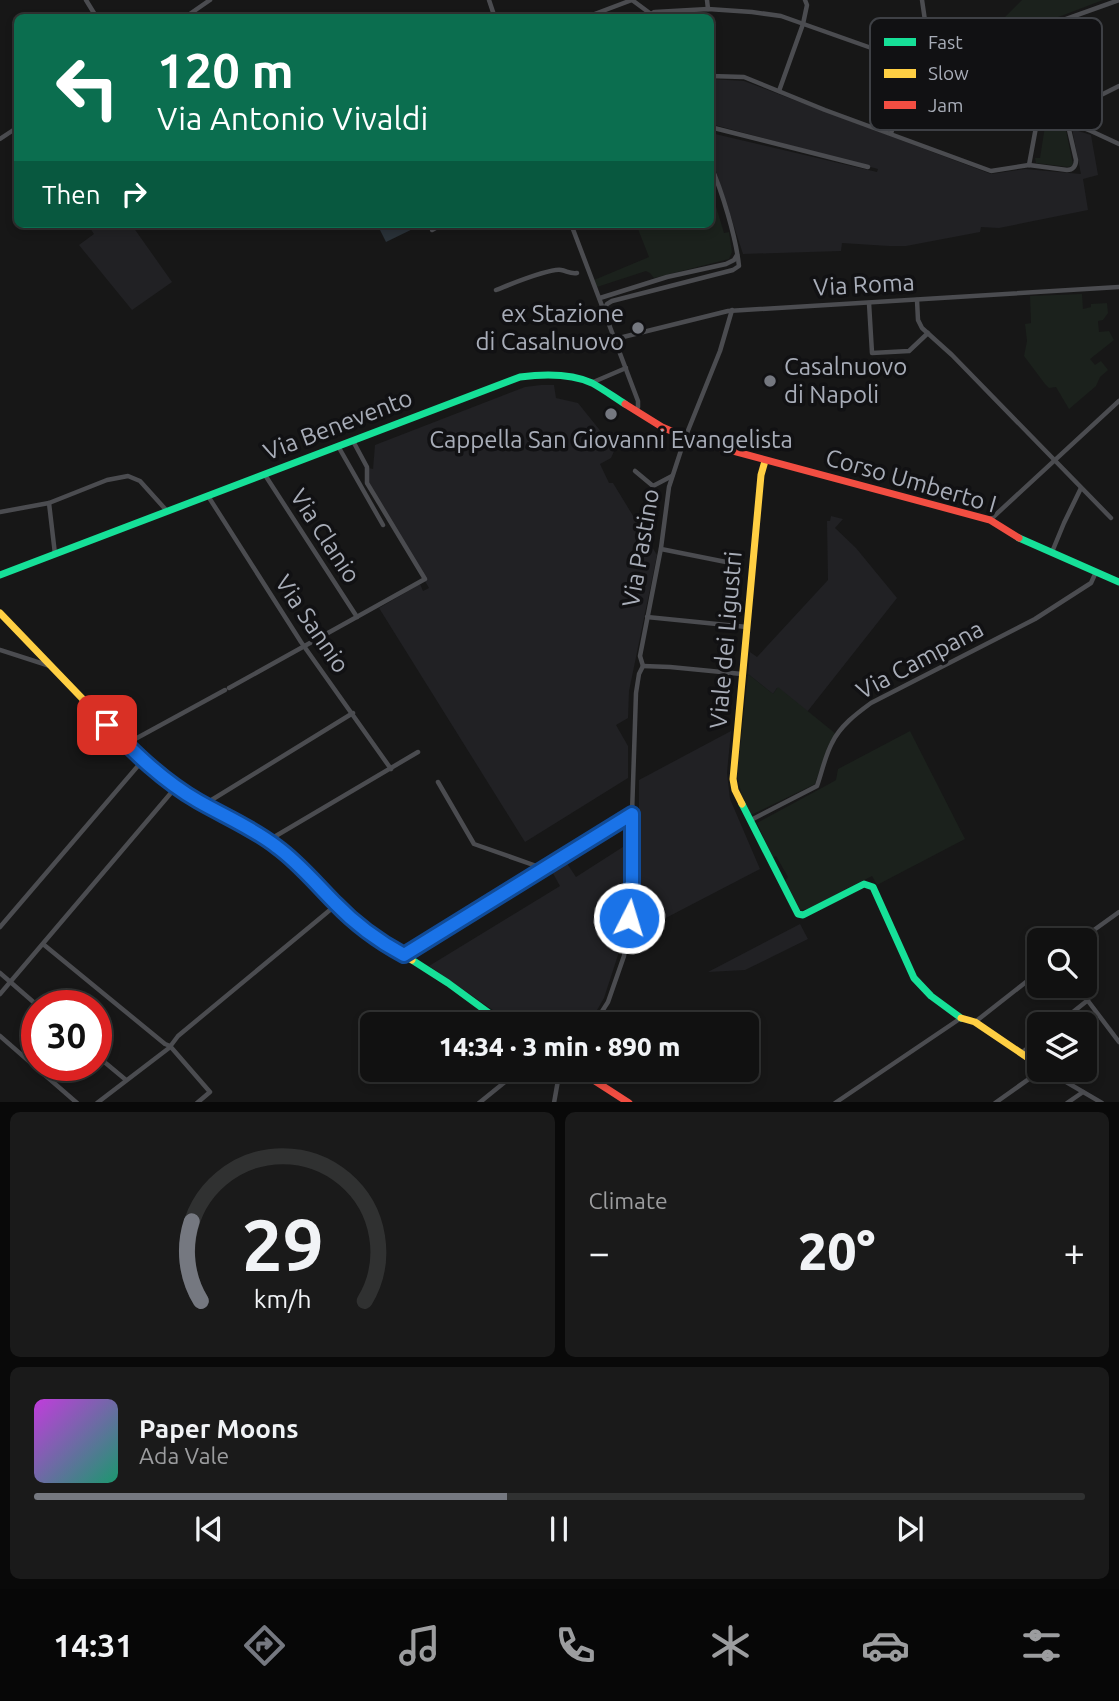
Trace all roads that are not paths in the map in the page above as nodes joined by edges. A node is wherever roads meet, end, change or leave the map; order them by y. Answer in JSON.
{"nodes":[{"id":1,"x":211,"y":0,"type":"edge"},
{"id":2,"x":632,"y":0,"type":"edge"},
{"id":3,"x":707,"y":0,"type":"edge"},
{"id":4,"x":805,"y":0,"type":"edge"},
{"id":5,"x":922,"y":0,"type":"edge"},
{"id":6,"x":1119,"y":0,"type":"edge"},
{"id":7,"x":708,"y":9,"type":"junction"},
{"id":8,"x":192,"y":12,"type":"joint"},
{"id":9,"x":189,"y":14,"type":"edge"},
{"id":10,"x":595,"y":14,"type":"edge"},
{"id":11,"x":653,"y":14,"type":"edge"},
{"id":12,"x":663,"y":14,"type":"edge"},
{"id":13,"x":925,"y":18,"type":"edge"},
{"id":14,"x":1069,"y":18,"type":"edge"},
{"id":15,"x":803,"y":24,"type":"junction"},
{"id":16,"x":870,"y":48,"type":"edge"},
{"id":17,"x":714,"y":75,"type":"edge"},
{"id":18,"x":1119,"y":86,"type":"edge"},
{"id":19,"x":779,"y":92,"type":"junction"},
{"id":20,"x":1102,"y":94,"type":"edge"},
{"id":21,"x":870,"y":126,"type":"edge"},
{"id":22,"x":714,"y":128,"type":"edge"},
{"id":23,"x":882,"y":130,"type":"edge"},
{"id":24,"x":892,"y":130,"type":"edge"},
{"id":25,"x":1036,"y":130,"type":"edge"},
{"id":26,"x":1069,"y":130,"type":"edge"},
{"id":27,"x":1089,"y":130,"type":"edge"},
{"id":28,"x":891,"y":133,"type":"junction"},
{"id":29,"x":1119,"y":144,"type":"edge"},
{"id":30,"x":1029,"y":165,"type":"junction"},
{"id":31,"x":867,"y":167,"type":"dead end"},
{"id":32,"x":714,"y":173,"type":"edge"},
{"id":33,"x":436,"y":228,"type":"edge"},
{"id":34,"x":572,"y":228,"type":"edge"},
{"id":35,"x":432,"y":230,"type":"dead end"},
{"id":36,"x":737,"y":255,"type":"junction"},
{"id":37,"x":577,"y":273,"type":"dead end"},
{"id":38,"x":1119,"y":287,"type":"edge"},
{"id":39,"x":496,"y":290,"type":"dead end"},
{"id":40,"x":600,"y":298,"type":"junction"},
{"id":41,"x":918,"y":300,"type":"junction"},
{"id":42,"x":869,"y":303,"type":"junction"},
{"id":43,"x":604,"y":310,"type":"junction"},
{"id":44,"x":732,"y":310,"type":"junction"},
{"id":45,"x":928,"y":333,"type":"junction"},
{"id":46,"x":615,"y":339,"type":"junction"},
{"id":47,"x":626,"y":369,"type":"junction"},
{"id":48,"x":591,"y":383,"type":"junction"},
{"id":49,"x":1119,"y":401,"type":"edge"},
{"id":50,"x":636,"y":411,"type":"junction"},
{"id":51,"x":685,"y":438,"type":"junction"},
{"id":52,"x":353,"y":440,"type":"junction"},
{"id":53,"x":338,"y":446,"type":"junction"},
{"id":54,"x":765,"y":460,"type":"junction"},
{"id":55,"x":1054,"y":461,"type":"junction"},
{"id":56,"x":635,"y":471,"type":"dead end"},
{"id":57,"x":264,"y":474,"type":"junction"},
{"id":58,"x":673,"y":475,"type":"junction"},
{"id":59,"x":1081,"y":488,"type":"junction"},
{"id":60,"x":208,"y":496,"type":"junction"},
{"id":61,"x":49,"y":503,"type":"junction"},
{"id":62,"x":167,"y":511,"type":"junction"},
{"id":63,"x":0,"y":512,"type":"edge"},
{"id":64,"x":1111,"y":518,"type":"dead end"},
{"id":65,"x":990,"y":520,"type":"junction"},
{"id":66,"x":383,"y":525,"type":"dead end"},
{"id":67,"x":661,"y":548,"type":"junction"},
{"id":68,"x":1052,"y":552,"type":"junction"},
{"id":69,"x":55,"y":554,"type":"junction"},
{"id":70,"x":726,"y":562,"type":"dead end"},
{"id":71,"x":1096,"y":572,"type":"junction"},
{"id":72,"x":0,"y":575,"type":"edge"},
{"id":73,"x":1119,"y":582,"type":"edge"},
{"id":74,"x":0,"y":615,"type":"edge"},
{"id":75,"x":357,"y":617,"type":"junction"},
{"id":76,"x":647,"y":617,"type":"junction"},
{"id":77,"x":9,"y":622,"type":"junction"},
{"id":78,"x":0,"y":626,"type":"edge"},
{"id":79,"x":747,"y":627,"type":"junction"},
{"id":80,"x":304,"y":646,"type":"junction"},
{"id":81,"x":0,"y":650,"type":"edge"},
{"id":82,"x":51,"y":666,"type":"junction"},
{"id":83,"x":643,"y":666,"type":"junction"},
{"id":84,"x":742,"y":674,"type":"junction"},
{"id":85,"x":353,"y":713,"type":"junction"},
{"id":86,"x":126,"y":744,"type":"junction"},
{"id":87,"x":418,"y":752,"type":"dead end"},
{"id":88,"x":142,"y":760,"type":"junction"},
{"id":89,"x":391,"y":769,"type":"junction"},
{"id":90,"x":438,"y":782,"type":"dead end"},
{"id":91,"x":176,"y":787,"type":"junction"},
{"id":92,"x":204,"y":805,"type":"junction"},
{"id":93,"x":632,"y":814,"type":"junction"},
{"id":94,"x":749,"y":821,"type":"junction"},
{"id":95,"x":269,"y":840,"type":"junction"},
{"id":96,"x":543,"y":869,"type":"junction"},
{"id":97,"x":336,"y":905,"type":"junction"},
{"id":98,"x":1119,"y":912,"type":"edge"},
{"id":99,"x":0,"y":927,"type":"edge"},
{"id":100,"x":1097,"y":928,"type":"edge"},
{"id":101,"x":43,"y":944,"type":"junction"},
{"id":102,"x":404,"y":955,"type":"junction"},
{"id":103,"x":0,"y":973,"type":"edge"},
{"id":104,"x":1027,"y":981,"type":"edge"},
{"id":105,"x":10,"y":982,"type":"junction"},
{"id":106,"x":21,"y":991,"type":"edge"},
{"id":107,"x":0,"y":994,"type":"edge"},
{"id":108,"x":1088,"y":1000,"type":"joint"},
{"id":109,"x":487,"y":1012,"type":"edge"},
{"id":110,"x":601,"y":1012,"type":"edge"},
{"id":111,"x":1073,"y":1012,"type":"edge"},
{"id":112,"x":961,"y":1018,"type":"junction"},
{"id":113,"x":975,"y":1022,"type":"junction"},
{"id":114,"x":0,"y":1036,"type":"edge"},
{"id":115,"x":1119,"y":1042,"type":"edge"},
{"id":116,"x":170,"y":1046,"type":"junction"},
{"id":117,"x":1027,"y":1049,"type":"edge"},
{"id":118,"x":1021,"y":1053,"type":"junction"},
{"id":119,"x":1027,"y":1057,"type":"edge"},
{"id":120,"x":112,"y":1068,"type":"edge"},
{"id":121,"x":1027,"y":1079,"type":"edge"},
{"id":122,"x":126,"y":1080,"type":"junction"},
{"id":123,"x":504,"y":1082,"type":"edge"},
{"id":124,"x":558,"y":1082,"type":"edge"},
{"id":125,"x":598,"y":1082,"type":"edge"},
{"id":126,"x":1066,"y":1082,"type":"edge"},
{"id":127,"x":1083,"y":1092,"type":"junction"},
{"id":128,"x":77,"y":1102,"type":"edge"},
{"id":129,"x":97,"y":1102,"type":"edge"},
{"id":130,"x":197,"y":1102,"type":"edge"},
{"id":131,"x":479,"y":1102,"type":"edge"},
{"id":132,"x":554,"y":1102,"type":"edge"},
{"id":133,"x":629,"y":1102,"type":"edge"},
{"id":134,"x":835,"y":1102,"type":"edge"},
{"id":135,"x":995,"y":1102,"type":"edge"},
{"id":136,"x":1068,"y":1102,"type":"edge"},
{"id":137,"x":1102,"y":1102,"type":"edge"}],
"edges":[{"from":1,"to":8,"type":"street"},
{"from":2,"to":10,"type":"street"},
{"from":2,"to":11,"type":"street"},
{"from":3,"to":7,"type":"street"},
{"from":4,"to":15,"type":"street"},
{"from":5,"to":13,"type":"street"},
{"from":6,"to":14,"type":"street"},
{"from":7,"to":12,"type":"street"},
{"from":7,"to":15,"type":"street"},
{"from":8,"to":9,"type":"street"},
{"from":15,"to":16,"type":"street"},
{"from":15,"to":19,"type":"street"},
{"from":17,"to":19,"type":"street"},
{"from":18,"to":20,"type":"street"},
{"from":19,"to":21,"type":"street"},
{"from":22,"to":31,"type":"street"},
{"from":23,"to":28,"type":"street"},
{"from":24,"to":28,"type":"street"},
{"from":25,"to":30,"type":"street"},
{"from":26,"to":30,"type":"street"},
{"from":27,"to":29,"type":"street"},
{"from":28,"to":30,"type":"street"},
{"from":32,"to":36,"type":"street"},
{"from":33,"to":35,"type":"street"},
{"from":34,"to":40,"type":"street"},
{"from":36,"to":40,"type":"street"},
{"from":36,"to":43,"type":"street"},
{"from":37,"to":39,"type":"street"},
{"from":38,"to":41,"type":"street","name":"Via Roma"},
{"from":40,"to":43,"type":"street"},
{"from":41,"to":42,"type":"street","name":"Via Roma"},
{"from":41,"to":45,"type":"street"},
{"from":42,"to":44,"type":"street","name":"Via Roma"},
{"from":42,"to":45,"type":"street"},
{"from":43,"to":46,"type":"street"},
{"from":44,"to":46,"type":"street","name":"Via Roma"},
{"from":44,"to":51,"type":"street"},
{"from":45,"to":55,"type":"street"},
{"from":46,"to":47,"type":"street"},
{"from":47,"to":48,"type":"street"},
{"from":47,"to":50,"type":"street"},
{"from":48,"to":50,"type":"main road","name":"Via Benevento"},
{"from":48,"to":52,"type":"main road","name":"Via Benevento"},
{"from":49,"to":55,"type":"street"},
{"from":50,"to":51,"type":"main road","name":"Via Benevento"},
{"from":51,"to":54,"type":"main road","name":"Corso Umberto I"},
{"from":51,"to":58,"type":"street","name":"Via Pastino"},
{"from":52,"to":53,"type":"main road","name":"Via Benevento"},
{"from":52,"to":75,"type":"street"},
{"from":53,"to":57,"type":"main road","name":"Via Benevento"},
{"from":53,"to":66,"type":"street"},
{"from":54,"to":65,"type":"main road","name":"Corso Umberto I"},
{"from":54,"to":79,"type":"main road","name":"Viale dei Ligustri"},
{"from":55,"to":59,"type":"street"},
{"from":55,"to":65,"type":"street"},
{"from":56,"to":58,"type":"street"},
{"from":57,"to":60,"type":"main road","name":"Via Benevento"},
{"from":57,"to":75,"type":"street","name":"Via Clanio"},
{"from":58,"to":67,"type":"street","name":"Via Pastino"},
{"from":59,"to":64,"type":"street"},
{"from":59,"to":68,"type":"street"},
{"from":60,"to":62,"type":"main road","name":"Via Benevento"},
{"from":60,"to":80,"type":"street","name":"Via Sannio"},
{"from":61,"to":62,"type":"street"},
{"from":61,"to":63,"type":"street"},
{"from":61,"to":69,"type":"street"},
{"from":62,"to":69,"type":"main road","name":"Via Benevento"},
{"from":65,"to":68,"type":"main road","name":"Corso Umberto I"},
{"from":67,"to":70,"type":"street"},
{"from":67,"to":76,"type":"street","name":"Via Pastino"},
{"from":68,"to":71,"type":"main road","name":"Corso Umberto I"},
{"from":69,"to":72,"type":"main road","name":"Via Benevento"},
{"from":71,"to":73,"type":"main road","name":"Corso Umberto I"},
{"from":71,"to":94,"type":"street","name":"Via Campana"},
{"from":74,"to":77,"type":"main road"},
{"from":75,"to":80,"type":"street"},
{"from":76,"to":79,"type":"street"},
{"from":76,"to":83,"type":"street","name":"Via Pastino"},
{"from":77,"to":78,"type":"main road"},
{"from":77,"to":82,"type":"main road"},
{"from":79,"to":84,"type":"main road","name":"Viale dei Ligustri"},
{"from":80,"to":85,"type":"street","name":"Via Sannio"},
{"from":80,"to":86,"type":"street"},
{"from":81,"to":82,"type":"street"},
{"from":82,"to":86,"type":"main road"},
{"from":83,"to":84,"type":"street"},
{"from":83,"to":93,"type":"street","name":"Via Pastino"},
{"from":84,"to":94,"type":"main road","name":"Viale dei Ligustri"},
{"from":85,"to":89,"type":"street","name":"Via Sannio"},
{"from":85,"to":92,"type":"street"},
{"from":86,"to":88,"type":"main road"},
{"from":87,"to":89,"type":"street"},
{"from":88,"to":91,"type":"main road"},
{"from":88,"to":99,"type":"street"},
{"from":89,"to":95,"type":"street"},
{"from":90,"to":96,"type":"street"},
{"from":91,"to":92,"type":"main road"},
{"from":91,"to":101,"type":"street"},
{"from":92,"to":95,"type":"main road"},
{"from":93,"to":96,"type":"street"},
{"from":93,"to":110,"type":"street","name":"Via Pastino"},
{"from":94,"to":112,"type":"main road","name":"Viale dei Ligustri"},
{"from":95,"to":97,"type":"main road"},
{"from":96,"to":102,"type":"street"},
{"from":97,"to":102,"type":"main road"},
{"from":97,"to":116,"type":"street"},
{"from":98,"to":100,"type":"street"},
{"from":101,"to":105,"type":"street"},
{"from":101,"to":116,"type":"street"},
{"from":102,"to":109,"type":"main road"},
{"from":103,"to":105,"type":"street"},
{"from":104,"to":113,"type":"street"},
{"from":105,"to":106,"type":"street"},
{"from":105,"to":107,"type":"street"},
{"from":108,"to":111,"type":"street"},
{"from":108,"to":115,"type":"street"},
{"from":112,"to":113,"type":"main road"},
{"from":112,"to":134,"type":"street"},
{"from":113,"to":118,"type":"main road"},
{"from":114,"to":128,"type":"street"},
{"from":116,"to":122,"type":"street"},
{"from":116,"to":130,"type":"street"},
{"from":117,"to":118,"type":"street"},
{"from":118,"to":119,"type":"main road"},
{"from":120,"to":122,"type":"street"},
{"from":121,"to":135,"type":"street"},
{"from":122,"to":129,"type":"street"},
{"from":123,"to":131,"type":"street"},
{"from":124,"to":132,"type":"street"},
{"from":125,"to":133,"type":"main road"},
{"from":126,"to":127,"type":"street"},
{"from":127,"to":136,"type":"street"},
{"from":127,"to":137,"type":"street"}]}
